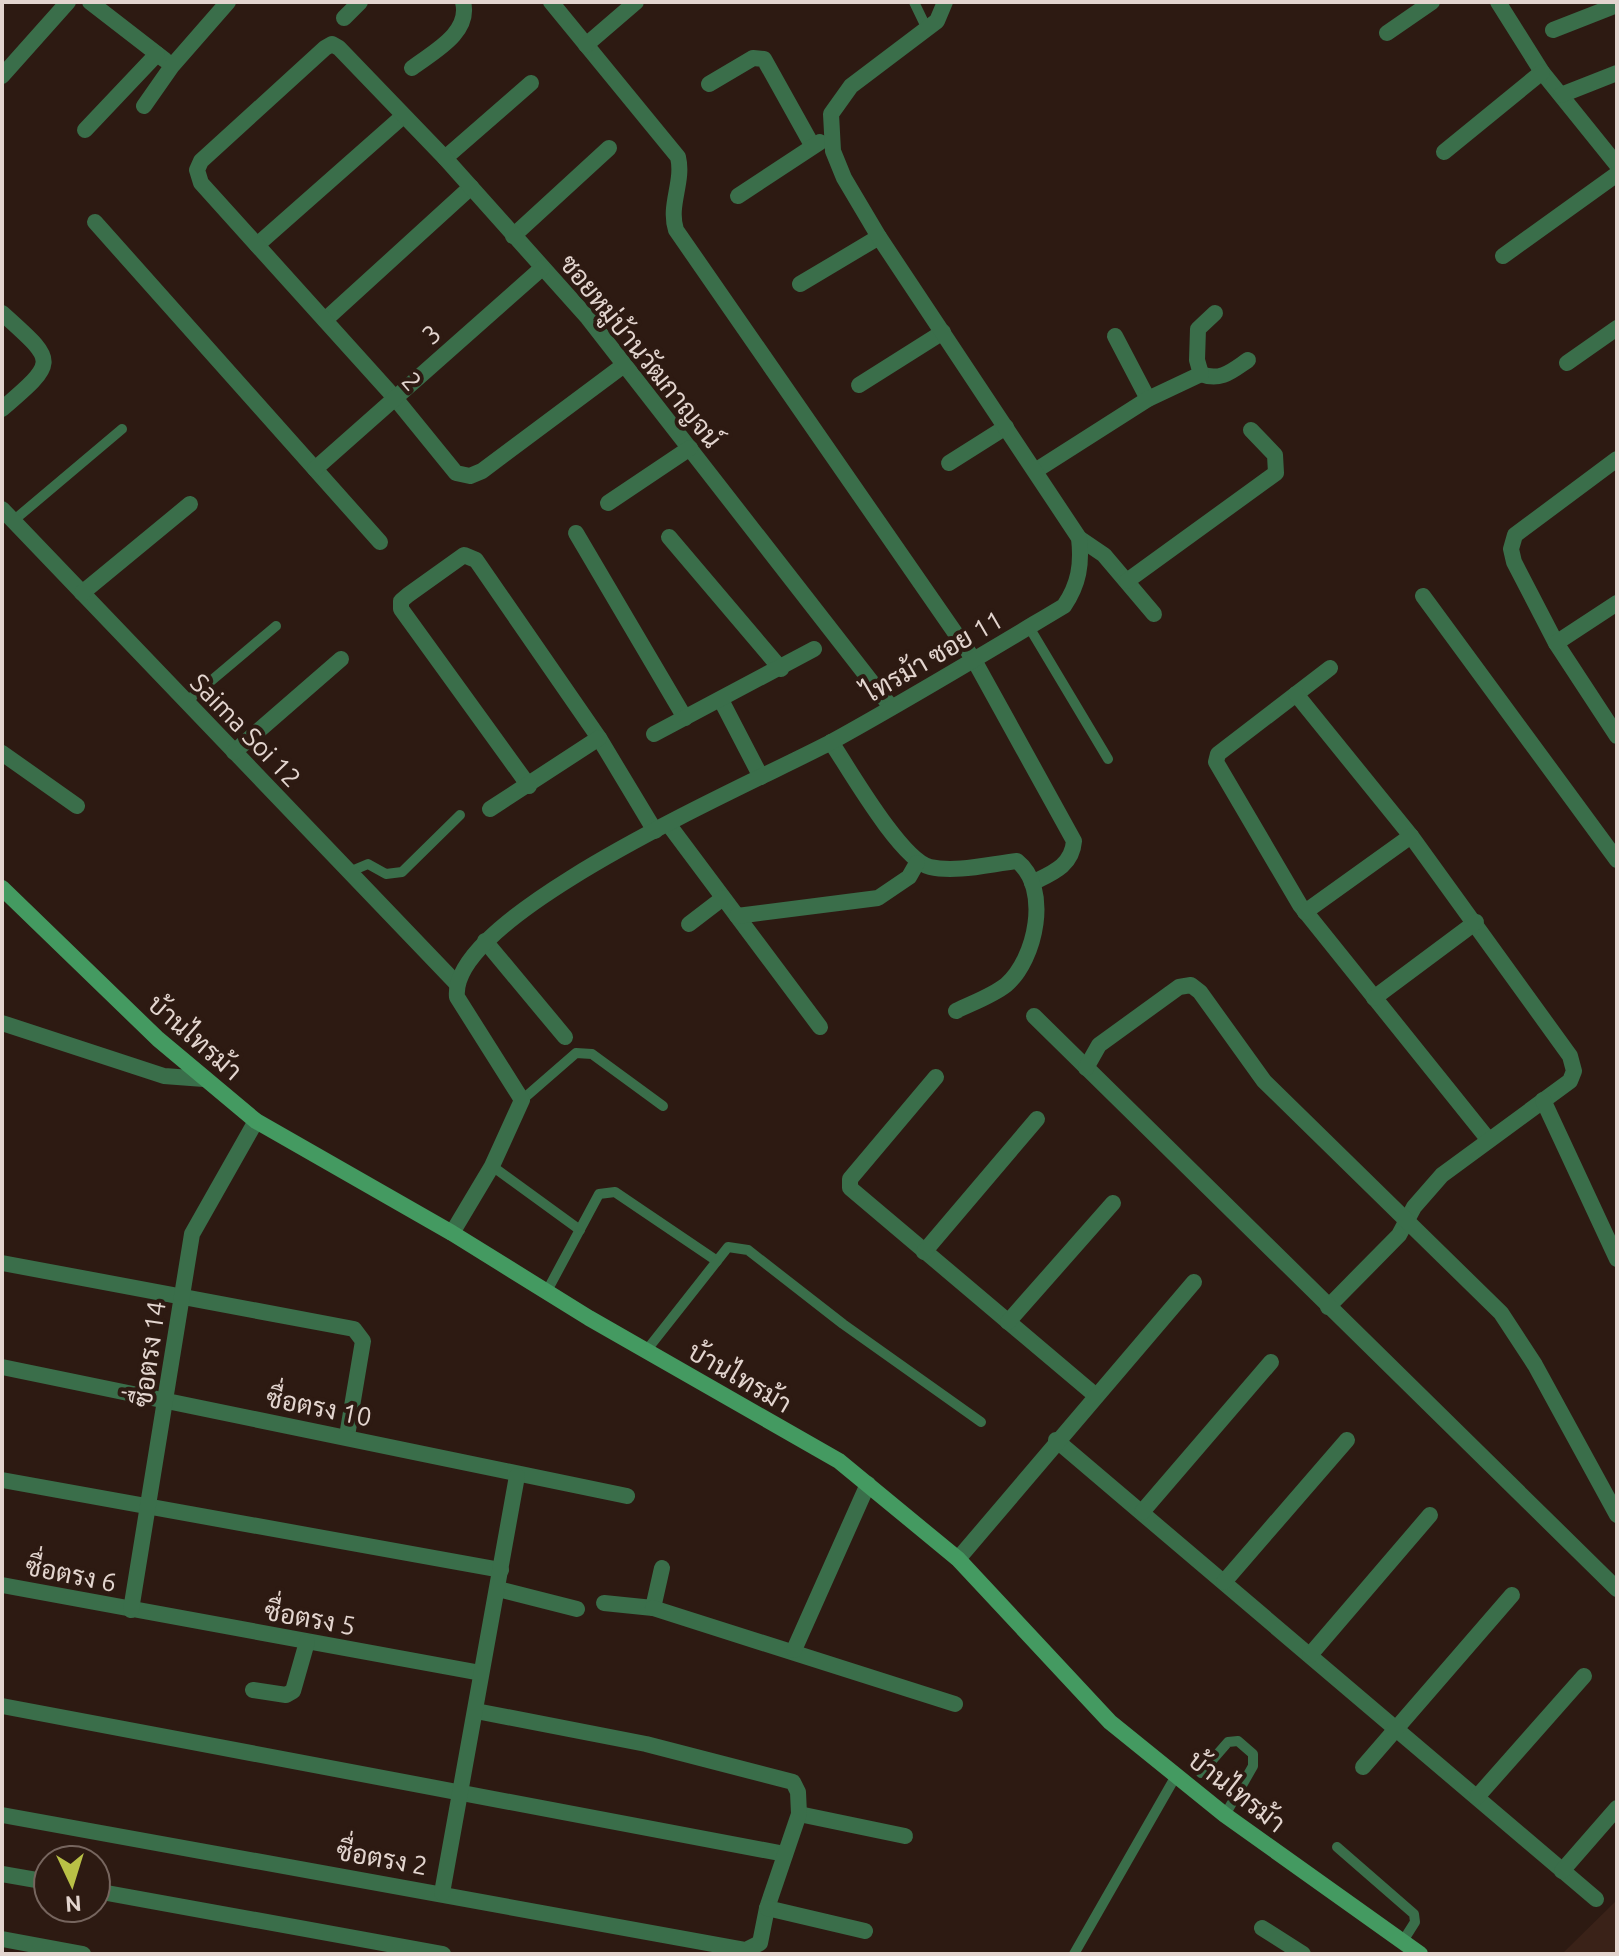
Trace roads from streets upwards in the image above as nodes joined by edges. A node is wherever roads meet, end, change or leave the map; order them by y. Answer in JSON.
{"nodes":[{"id":1,"x":68,"y":2,"type":"edge"},
{"id":2,"x":90,"y":2,"type":"edge"},
{"id":3,"x":228,"y":2,"type":"edge"},
{"id":4,"x":360,"y":2,"type":"edge"},
{"id":5,"x":463,"y":2,"type":"edge"},
{"id":6,"x":551,"y":2,"type":"edge"},
{"id":7,"x":636,"y":2,"type":"edge"},
{"id":8,"x":945,"y":2,"type":"edge"},
{"id":9,"x":1432,"y":2,"type":"edge"},
{"id":10,"x":1498,"y":2,"type":"edge"},
{"id":11,"x":1617,"y":5,"type":"edge"},
{"id":12,"x":344,"y":18,"type":"dead end"},
{"id":13,"x":1553,"y":30,"type":"dead end"},
{"id":14,"x":1387,"y":33,"type":"dead end"},
{"id":15,"x":586,"y":45,"type":"junction"},
{"id":16,"x":157,"y":54,"type":"junction"},
{"id":17,"x":172,"y":66,"type":"junction"},
{"id":18,"x":412,"y":68,"type":"dead end"},
{"id":19,"x":1542,"y":72,"type":"junction"},
{"id":20,"x":1617,"y":73,"type":"edge"},
{"id":21,"x":2,"y":76,"type":"edge"},
{"id":22,"x":531,"y":83,"type":"dead end"},
{"id":23,"x":709,"y":84,"type":"dead end"},
{"id":24,"x":1561,"y":95,"type":"junction"},
{"id":25,"x":144,"y":106,"type":"dead end"},
{"id":26,"x":402,"y":117,"type":"junction"},
{"id":27,"x":85,"y":130,"type":"dead end"},
{"id":28,"x":833,"y":137,"type":"junction"},
{"id":29,"x":812,"y":145,"type":"junction"},
{"id":30,"x":609,"y":148,"type":"dead end"},
{"id":31,"x":1444,"y":152,"type":"dead end"},
{"id":32,"x":445,"y":158,"type":"junction"},
{"id":33,"x":1617,"y":165,"type":"edge"},
{"id":34,"x":197,"y":170,"type":"joint"},
{"id":35,"x":1617,"y":174,"type":"edge"},
{"id":36,"x":471,"y":187,"type":"junction"},
{"id":37,"x":738,"y":196,"type":"dead end"},
{"id":38,"x":95,"y":222,"type":"dead end"},
{"id":39,"x":513,"y":236,"type":"junction"},
{"id":40,"x":879,"y":237,"type":"junction"},
{"id":41,"x":257,"y":245,"type":"junction"},
{"id":42,"x":1503,"y":256,"type":"dead end"},
{"id":43,"x":542,"y":268,"type":"junction"},
{"id":44,"x":800,"y":284,"type":"dead end"},
{"id":45,"x":2,"y":313,"type":"edge"},
{"id":46,"x":1215,"y":313,"type":"dead end"},
{"id":47,"x":325,"y":320,"type":"junction"},
{"id":48,"x":1617,"y":328,"type":"edge"},
{"id":49,"x":943,"y":332,"type":"junction"},
{"id":50,"x":1115,"y":336,"type":"dead end"},
{"id":51,"x":1248,"y":360,"type":"dead end"},
{"id":52,"x":1567,"y":363,"type":"dead end"},
{"id":53,"x":624,"y":365,"type":"junction"},
{"id":54,"x":1201,"y":374,"type":"junction"},
{"id":55,"x":859,"y":385,"type":"dead end"},
{"id":56,"x":395,"y":398,"type":"junction"},
{"id":57,"x":1148,"y":399,"type":"junction"},
{"id":58,"x":2,"y":409,"type":"edge"},
{"id":59,"x":1006,"y":427,"type":"junction"},
{"id":60,"x":1251,"y":430,"type":"dead end"},
{"id":61,"x":690,"y":448,"type":"junction"},
{"id":62,"x":1617,"y":459,"type":"edge"},
{"id":63,"x":949,"y":463,"type":"dead end"},
{"id":64,"x":315,"y":469,"type":"junction"},
{"id":65,"x":1035,"y":471,"type":"junction"},
{"id":66,"x":608,"y":503,"type":"dead end"},
{"id":67,"x":190,"y":504,"type":"dead end"},
{"id":68,"x":8,"y":515,"type":"edge"},
{"id":69,"x":576,"y":533,"type":"dead end"},
{"id":70,"x":669,"y":537,"type":"dead end"},
{"id":71,"x":1079,"y":538,"type":"junction"},
{"id":72,"x":380,"y":542,"type":"dead end"},
{"id":73,"x":1127,"y":581,"type":"junction"},
{"id":74,"x":82,"y":593,"type":"junction"},
{"id":75,"x":1423,"y":596,"type":"dead end"},
{"id":76,"x":1617,"y":603,"type":"edge"},
{"id":77,"x":1154,"y":614,"type":"dead end"},
{"id":78,"x":1556,"y":643,"type":"junction"},
{"id":79,"x":814,"y":649,"type":"dead end"},
{"id":80,"x":341,"y":659,"type":"dead end"},
{"id":81,"x":974,"y":660,"type":"junction"},
{"id":82,"x":1330,"y":668,"type":"dead end"},
{"id":83,"x":781,"y":669,"type":"junction"},
{"id":84,"x":1296,"y":694,"type":"junction"},
{"id":85,"x":721,"y":700,"type":"junction"},
{"id":86,"x":891,"y":707,"type":"junction"},
{"id":87,"x":685,"y":718,"type":"junction"},
{"id":88,"x":654,"y":734,"type":"dead end"},
{"id":89,"x":1617,"y":736,"type":"edge"},
{"id":90,"x":599,"y":738,"type":"junction"},
{"id":91,"x":831,"y":742,"type":"junction"},
{"id":92,"x":234,"y":752,"type":"junction"},
{"id":93,"x":2,"y":753,"type":"edge"},
{"id":94,"x":761,"y":777,"type":"junction"},
{"id":95,"x":529,"y":786,"type":"junction"},
{"id":96,"x":77,"y":806,"type":"dead end"},
{"id":97,"x":490,"y":809,"type":"dead end"},
{"id":98,"x":662,"y":828,"type":"junction"},
{"id":99,"x":1411,"y":836,"type":"junction"},
{"id":100,"x":1617,"y":860,"type":"edge"},
{"id":101,"x":917,"y":863,"type":"junction"},
{"id":102,"x":1032,"y":883,"type":"junction"},
{"id":103,"x":2,"y":888,"type":"edge"},
{"id":104,"x":723,"y":898,"type":"junction"},
{"id":105,"x":1305,"y":912,"type":"junction"},
{"id":106,"x":737,"y":916,"type":"junction"},
{"id":107,"x":1476,"y":922,"type":"junction"},
{"id":108,"x":689,"y":924,"type":"dead end"},
{"id":109,"x":485,"y":941,"type":"junction"},
{"id":110,"x":456,"y":983,"type":"junction"},
{"id":111,"x":1374,"y":998,"type":"junction"},
{"id":112,"x":956,"y":1011,"type":"dead end"},
{"id":113,"x":1034,"y":1016,"type":"dead end"},
{"id":114,"x":2,"y":1023,"type":"edge"},
{"id":115,"x":820,"y":1027,"type":"dead end"},
{"id":116,"x":565,"y":1037,"type":"dead end"},
{"id":117,"x":1086,"y":1068,"type":"junction"},
{"id":118,"x":936,"y":1077,"type":"dead end"},
{"id":119,"x":204,"y":1079,"type":"junction"},
{"id":120,"x":1543,"y":1100,"type":"junction"},
{"id":121,"x":1037,"y":1119,"type":"dead end"},
{"id":122,"x":256,"y":1121,"type":"junction"},
{"id":123,"x":1488,"y":1139,"type":"junction"},
{"id":124,"x":1113,"y":1203,"type":"dead end"},
{"id":125,"x":1407,"y":1219,"type":"junction"},
{"id":126,"x":452,"y":1233,"type":"junction"},
{"id":127,"x":924,"y":1252,"type":"junction"},
{"id":128,"x":1617,"y":1259,"type":"edge"},
{"id":129,"x":2,"y":1263,"type":"edge"},
{"id":130,"x":1194,"y":1282,"type":"dead end"},
{"id":131,"x":182,"y":1299,"type":"junction"},
{"id":132,"x":1328,"y":1307,"type":"junction"},
{"id":133,"x":1008,"y":1322,"type":"junction"},
{"id":134,"x":1271,"y":1362,"type":"dead end"},
{"id":135,"x":2,"y":1367,"type":"edge"},
{"id":136,"x":1095,"y":1395,"type":"junction"},
{"id":137,"x":167,"y":1403,"type":"junction"},
{"id":138,"x":347,"y":1436,"type":"junction"},
{"id":139,"x":1056,"y":1440,"type":"junction"},
{"id":140,"x":1347,"y":1440,"type":"dead end"},
{"id":141,"x":517,"y":1476,"type":"junction"},
{"id":142,"x":2,"y":1480,"type":"edge"},
{"id":143,"x":868,"y":1484,"type":"junction"},
{"id":144,"x":627,"y":1496,"type":"dead end"},
{"id":145,"x":147,"y":1508,"type":"junction"},
{"id":146,"x":1142,"y":1512,"type":"junction"},
{"id":147,"x":1430,"y":1515,"type":"dead end"},
{"id":148,"x":1617,"y":1515,"type":"edge"},
{"id":149,"x":958,"y":1559,"type":"junction"},
{"id":150,"x":662,"y":1568,"type":"dead end"},
{"id":151,"x":501,"y":1570,"type":"junction"},
{"id":152,"x":1224,"y":1582,"type":"junction"},
{"id":153,"x":2,"y":1585,"type":"edge"},
{"id":154,"x":498,"y":1589,"type":"junction"},
{"id":155,"x":1617,"y":1589,"type":"edge"},
{"id":156,"x":1512,"y":1595,"type":"dead end"},
{"id":157,"x":604,"y":1603,"type":"dead end"},
{"id":158,"x":653,"y":1608,"type":"junction"},
{"id":159,"x":577,"y":1609,"type":"dead end"},
{"id":160,"x":131,"y":1610,"type":"junction"},
{"id":161,"x":307,"y":1642,"type":"junction"},
{"id":162,"x":794,"y":1650,"type":"junction"},
{"id":163,"x":1310,"y":1655,"type":"junction"},
{"id":164,"x":481,"y":1673,"type":"junction"},
{"id":165,"x":1584,"y":1676,"type":"dead end"},
{"id":166,"x":253,"y":1690,"type":"dead end"},
{"id":167,"x":955,"y":1704,"type":"dead end"},
{"id":168,"x":2,"y":1706,"type":"edge"},
{"id":169,"x":476,"y":1711,"type":"junction"},
{"id":170,"x":1394,"y":1728,"type":"junction"},
{"id":171,"x":1363,"y":1767,"type":"dead end"},
{"id":172,"x":459,"y":1790,"type":"junction"},
{"id":173,"x":1477,"y":1797,"type":"junction"},
{"id":174,"x":1617,"y":1808,"type":"edge"},
{"id":175,"x":799,"y":1814,"type":"junction"},
{"id":176,"x":2,"y":1815,"type":"edge"},
{"id":177,"x":905,"y":1836,"type":"dead end"},
{"id":178,"x":785,"y":1854,"type":"junction"},
{"id":179,"x":1562,"y":1871,"type":"junction"},
{"id":180,"x":2,"y":1874,"type":"edge"},
{"id":181,"x":32,"y":1879,"type":"edge"},
{"id":182,"x":442,"y":1893,"type":"junction"},
{"id":183,"x":112,"y":1894,"type":"edge"},
{"id":184,"x":1596,"y":1899,"type":"dead end"},
{"id":185,"x":767,"y":1908,"type":"junction"},
{"id":186,"x":1262,"y":1928,"type":"dead end"},
{"id":187,"x":865,"y":1931,"type":"dead end"},
{"id":188,"x":2,"y":1939,"type":"edge"},
{"id":189,"x":83,"y":1954,"type":"edge"},
{"id":190,"x":443,"y":1954,"type":"edge"},
{"id":191,"x":1303,"y":1954,"type":"edge"},
{"id":192,"x":1420,"y":1954,"type":"edge"}],
"edges":[{"from":1,"to":21,"type":"street"},
{"from":2,"to":16,"type":"street"},
{"from":3,"to":17,"type":"street"},
{"from":4,"to":12,"type":"street"},
{"from":5,"to":18,"type":"street"},
{"from":6,"to":15,"type":"street"},
{"from":7,"to":15,"type":"street"},
{"from":8,"to":28,"type":"street"},
{"from":9,"to":14,"type":"street"},
{"from":10,"to":19,"type":"street"},
{"from":11,"to":13,"type":"street"},
{"from":15,"to":81,"type":"street"},
{"from":16,"to":17,"type":"street"},
{"from":16,"to":27,"type":"street"},
{"from":17,"to":25,"type":"street"},
{"from":19,"to":24,"type":"street"},
{"from":19,"to":31,"type":"street"},
{"from":20,"to":24,"type":"street"},
{"from":22,"to":32,"type":"street"},
{"from":23,"to":29,"type":"street"},
{"from":24,"to":33,"type":"street"},
{"from":26,"to":32,"type":"street","name":"ซอยหมู่บ้านวัฒกาญจน์"},
{"from":26,"to":34,"type":"street","name":"ซอยหมู่บ้านวัฒกาญจน์"},
{"from":26,"to":41,"type":"street"},
{"from":28,"to":29,"type":"street"},
{"from":28,"to":40,"type":"street"},
{"from":29,"to":37,"type":"street"},
{"from":30,"to":39,"type":"street"},
{"from":32,"to":36,"type":"street","name":"ซอยหมู่บ้านวัฒกาญจน์"},
{"from":34,"to":41,"type":"street","name":"2"},
{"from":35,"to":42,"type":"street"},
{"from":36,"to":39,"type":"street","name":"ซอยหมู่บ้านวัฒกาญจน์"},
{"from":36,"to":47,"type":"street"},
{"from":38,"to":64,"type":"street"},
{"from":39,"to":43,"type":"street","name":"ซอยหมู่บ้านวัฒกาญจน์"},
{"from":40,"to":44,"type":"street"},
{"from":40,"to":49,"type":"street"},
{"from":41,"to":47,"type":"street","name":"2"},
{"from":43,"to":53,"type":"street","name":"ซอยหมู่บ้านวัฒกาญจน์"},
{"from":43,"to":56,"type":"street","name":"3"},
{"from":45,"to":58,"type":"street"},
{"from":46,"to":54,"type":"street"},
{"from":47,"to":56,"type":"street","name":"2"},
{"from":48,"to":52,"type":"street"},
{"from":49,"to":55,"type":"street"},
{"from":49,"to":59,"type":"street"},
{"from":50,"to":57,"type":"street"},
{"from":51,"to":54,"type":"street"},
{"from":53,"to":56,"type":"street","name":"2"},
{"from":53,"to":61,"type":"street","name":"ซอยหมู่บ้านวัฒกาญจน์"},
{"from":54,"to":57,"type":"street"},
{"from":56,"to":64,"type":"street","name":"3"},
{"from":57,"to":65,"type":"street"},
{"from":59,"to":63,"type":"street"},
{"from":59,"to":65,"type":"street"},
{"from":60,"to":73,"type":"street"},
{"from":61,"to":66,"type":"street"},
{"from":61,"to":86,"type":"street","name":"ซอยหมู่บ้านวัฒกาญจน์"},
{"from":62,"to":78,"type":"street"},
{"from":64,"to":72,"type":"street"},
{"from":65,"to":71,"type":"street"},
{"from":67,"to":74,"type":"street"},
{"from":68,"to":74,"type":"street","name":"Saima Soi 12"},
{"from":69,"to":87,"type":"street"},
{"from":70,"to":83,"type":"street"},
{"from":71,"to":73,"type":"street"},
{"from":71,"to":81,"type":"street","name":"ไทรม้า ซอย 11"},
{"from":73,"to":77,"type":"street"},
{"from":74,"to":92,"type":"street","name":"Saima Soi 12"},
{"from":75,"to":100,"type":"street"},
{"from":76,"to":78,"type":"street"},
{"from":78,"to":89,"type":"street"},
{"from":79,"to":83,"type":"street"},
{"from":80,"to":92,"type":"street"},
{"from":81,"to":86,"type":"street","name":"ไทรม้า ซอย 11"},
{"from":81,"to":102,"type":"street"},
{"from":82,"to":84,"type":"street"},
{"from":83,"to":85,"type":"street"},
{"from":84,"to":99,"type":"street"},
{"from":84,"to":105,"type":"street"},
{"from":85,"to":87,"type":"street"},
{"from":85,"to":94,"type":"street"},
{"from":86,"to":91,"type":"street","name":"ไทรม้า ซอย 11"},
{"from":87,"to":88,"type":"street"},
{"from":90,"to":95,"type":"street"},
{"from":90,"to":95,"type":"street"},
{"from":90,"to":98,"type":"street"},
{"from":91,"to":94,"type":"street","name":"ไทรม้า ซอย 11"},
{"from":91,"to":101,"type":"street"},
{"from":92,"to":110,"type":"street","name":"Saima Soi 12"},
{"from":93,"to":96,"type":"street"},
{"from":94,"to":98,"type":"street","name":"ไทรม้า ซอย 11"},
{"from":95,"to":97,"type":"street"},
{"from":98,"to":104,"type":"street"},
{"from":98,"to":109,"type":"street","name":"ไทรม้า ซอย 11"},
{"from":99,"to":105,"type":"street"},
{"from":99,"to":107,"type":"street"},
{"from":101,"to":102,"type":"street"},
{"from":101,"to":106,"type":"street"},
{"from":102,"to":112,"type":"street"},
{"from":103,"to":119,"type":"street","name":"บ้านไทรม้า"},
{"from":104,"to":106,"type":"street"},
{"from":104,"to":108,"type":"street"},
{"from":105,"to":111,"type":"street"},
{"from":106,"to":115,"type":"street"},
{"from":107,"to":111,"type":"street"},
{"from":107,"to":120,"type":"street"},
{"from":109,"to":110,"type":"street","name":"ไทรม้า ซอย 11"},
{"from":109,"to":116,"type":"street"},
{"from":110,"to":126,"type":"street"},
{"from":111,"to":123,"type":"street"},
{"from":113,"to":117,"type":"street"},
{"from":114,"to":119,"type":"street"},
{"from":117,"to":125,"type":"street"},
{"from":117,"to":132,"type":"street"},
{"from":118,"to":127,"type":"street"},
{"from":119,"to":122,"type":"street","name":"บ้านไทรม้า"},
{"from":120,"to":123,"type":"street"},
{"from":120,"to":128,"type":"street"},
{"from":121,"to":127,"type":"street"},
{"from":122,"to":126,"type":"street","name":"บ้านไทรม้า"},
{"from":122,"to":131,"type":"street","name":"ซื่อตรง 14"},
{"from":123,"to":125,"type":"street"},
{"from":124,"to":133,"type":"street"},
{"from":125,"to":132,"type":"street"},
{"from":125,"to":148,"type":"street"},
{"from":126,"to":143,"type":"street","name":"บ้านไทรม้า"},
{"from":127,"to":133,"type":"street"},
{"from":129,"to":131,"type":"street"},
{"from":130,"to":136,"type":"street"},
{"from":131,"to":137,"type":"street","name":"ซื่อตรง 14"},
{"from":131,"to":138,"type":"street"},
{"from":132,"to":155,"type":"street"},
{"from":133,"to":136,"type":"street"},
{"from":134,"to":146,"type":"street"},
{"from":135,"to":137,"type":"street","name":"ซื่อตรง 10"},
{"from":136,"to":139,"type":"street"},
{"from":137,"to":138,"type":"street","name":"ซื่อตรง 10"},
{"from":137,"to":145,"type":"street","name":"ซื่อตรง 14"},
{"from":138,"to":141,"type":"street","name":"ซื่อตรง 10"},
{"from":139,"to":146,"type":"street"},
{"from":139,"to":149,"type":"street"},
{"from":140,"to":152,"type":"street"},
{"from":141,"to":144,"type":"street","name":"ซื่อตรง 10"},
{"from":141,"to":151,"type":"street"},
{"from":142,"to":145,"type":"street"},
{"from":143,"to":149,"type":"street","name":"บ้านไทรม้า"},
{"from":143,"to":162,"type":"street"},
{"from":145,"to":151,"type":"street"},
{"from":145,"to":160,"type":"street","name":"ซื่อตรง 14"},
{"from":146,"to":152,"type":"street"},
{"from":147,"to":163,"type":"street"},
{"from":149,"to":192,"type":"street","name":"บ้านไทรม้า"},
{"from":150,"to":158,"type":"street"},
{"from":151,"to":154,"type":"street"},
{"from":152,"to":163,"type":"street"},
{"from":153,"to":160,"type":"street","name":"ซื่อตรง 6"},
{"from":154,"to":159,"type":"street"},
{"from":154,"to":164,"type":"street"},
{"from":156,"to":170,"type":"street"},
{"from":157,"to":158,"type":"street"},
{"from":158,"to":162,"type":"street"},
{"from":160,"to":161,"type":"street","name":"ซื่อตรง 5"},
{"from":161,"to":164,"type":"street","name":"ซื่อตรง 5"},
{"from":161,"to":166,"type":"street"},
{"from":162,"to":167,"type":"street"},
{"from":163,"to":170,"type":"street"},
{"from":164,"to":169,"type":"street"},
{"from":165,"to":173,"type":"street"},
{"from":168,"to":172,"type":"street"},
{"from":169,"to":172,"type":"street"},
{"from":169,"to":175,"type":"street"},
{"from":170,"to":171,"type":"street"},
{"from":170,"to":173,"type":"street"},
{"from":172,"to":178,"type":"street"},
{"from":172,"to":182,"type":"street"},
{"from":173,"to":179,"type":"street"},
{"from":174,"to":179,"type":"street"},
{"from":175,"to":177,"type":"street"},
{"from":175,"to":178,"type":"street"},
{"from":176,"to":182,"type":"street","name":"ซื่อตรง 2"},
{"from":178,"to":185,"type":"street"},
{"from":179,"to":184,"type":"street"},
{"from":180,"to":181,"type":"street"},
{"from":182,"to":185,"type":"street","name":"ซื่อตรง 2"},
{"from":183,"to":190,"type":"street"},
{"from":185,"to":187,"type":"street"},
{"from":186,"to":191,"type":"street"},
{"from":188,"to":189,"type":"street"}]}
